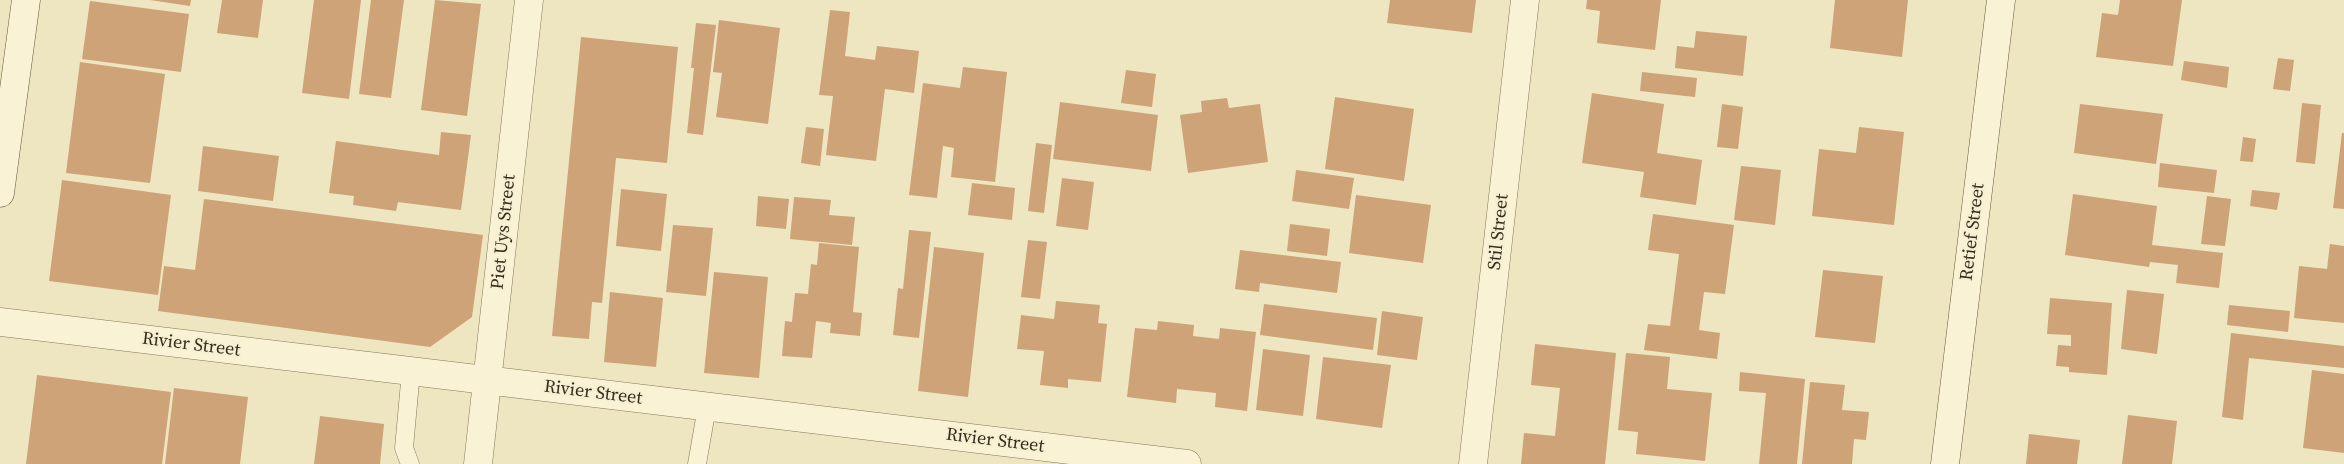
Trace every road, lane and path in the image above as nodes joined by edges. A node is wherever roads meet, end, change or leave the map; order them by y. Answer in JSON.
{"nodes":[{"id":1,"x":26,"y":0,"type":"edge"},
{"id":2,"x":529,"y":0,"type":"edge"},
{"id":3,"x":1525,"y":0,"type":"edge"},
{"id":4,"x":2001,"y":0,"type":"edge"},
{"id":5,"x":0,"y":193,"type":"edge"},
{"id":6,"x":0,"y":322,"type":"edge"},
{"id":7,"x":411,"y":371,"type":"junction"},
{"id":8,"x":488,"y":380,"type":"junction"},
{"id":9,"x":707,"y":406,"type":"junction"},
{"id":10,"x":410,"y":464,"type":"edge"},
{"id":11,"x":478,"y":464,"type":"edge"},
{"id":12,"x":697,"y":464,"type":"edge"},
{"id":13,"x":1185,"y":464,"type":"edge"},
{"id":14,"x":1473,"y":464,"type":"edge"},
{"id":15,"x":1945,"y":464,"type":"edge"}],
"edges":[{"from":1,"to":5,"type":"street"},
{"from":2,"to":8,"type":"street","name":"Piet Uys Street"},
{"from":3,"to":14,"type":"street","name":"Stil Street"},
{"from":4,"to":15,"type":"street","name":"Retief Street"},
{"from":6,"to":7,"type":"street","name":"Rivier Street"},
{"from":7,"to":8,"type":"street","name":"Rivier Street"},
{"from":7,"to":10,"type":"lane"},
{"from":8,"to":9,"type":"street","name":"Rivier Street"},
{"from":8,"to":11,"type":"street","name":"Piet Uys Street"},
{"from":9,"to":12,"type":"lane"},
{"from":9,"to":13,"type":"street","name":"Rivier Street"}]}
